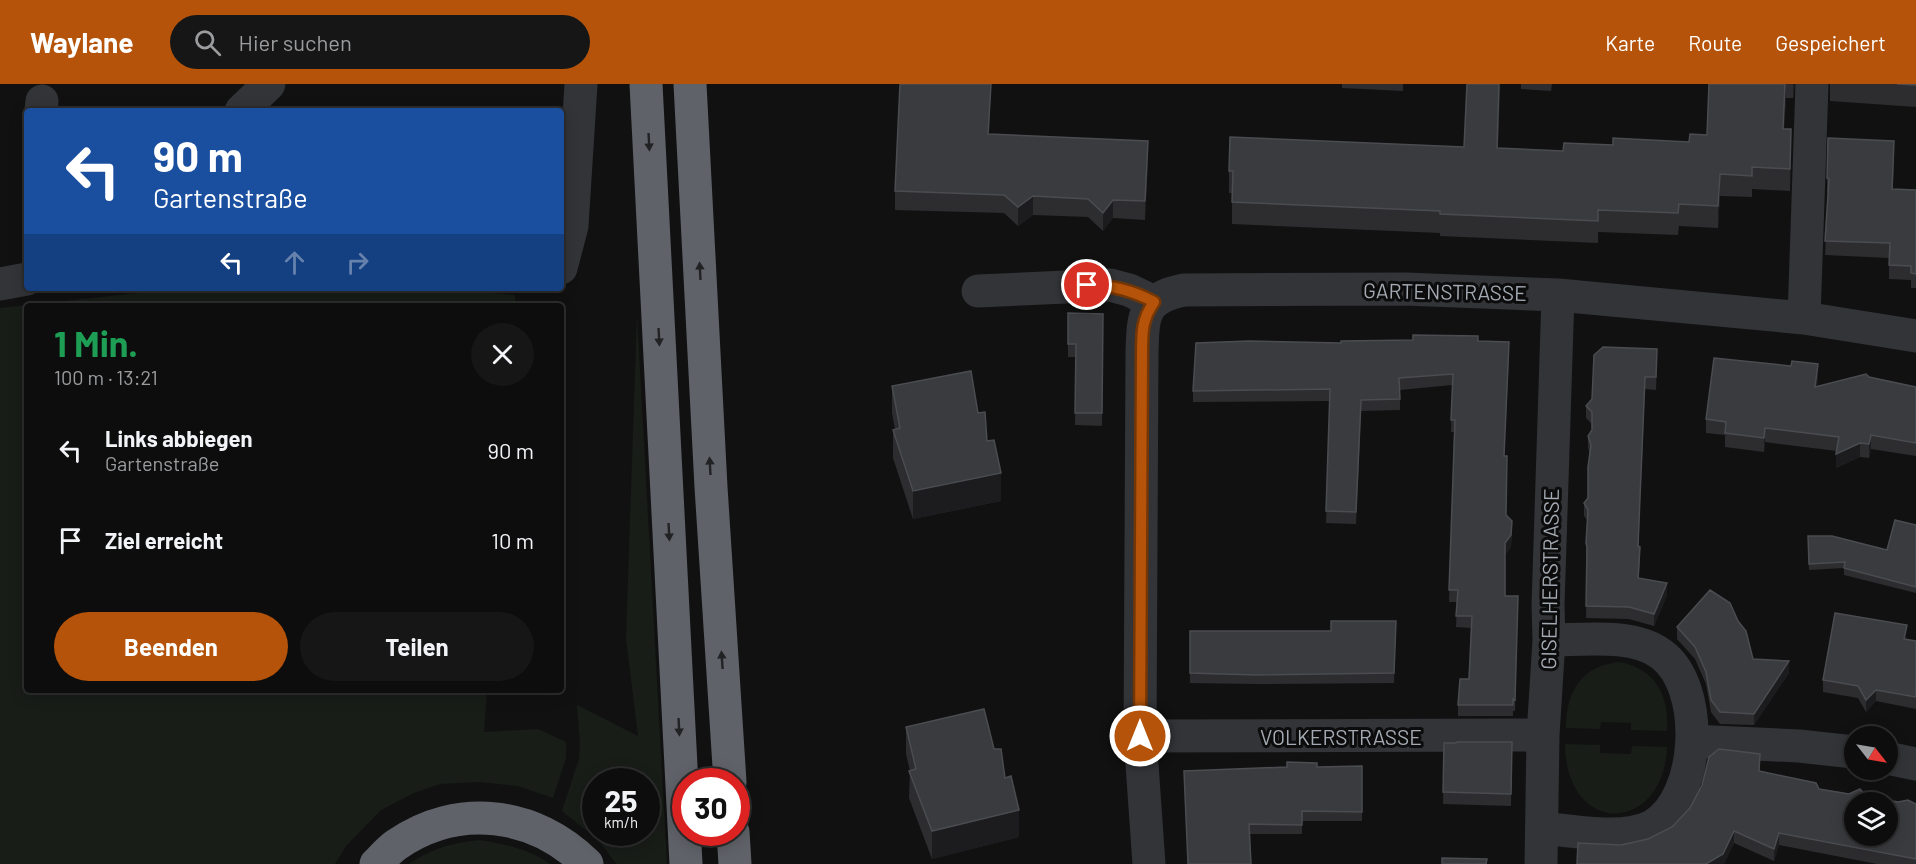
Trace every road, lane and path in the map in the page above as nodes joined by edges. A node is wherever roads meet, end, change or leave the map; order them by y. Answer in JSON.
{"nodes":[{"id":1,"x":269,"y":84,"type":"edge"},
{"id":2,"x":581,"y":84,"type":"edge"},
{"id":3,"x":646,"y":84,"type":"edge"},
{"id":4,"x":690,"y":84,"type":"edge"},
{"id":5,"x":1812,"y":84,"type":"edge"},
{"id":6,"x":244,"y":108,"type":"edge"},
{"id":7,"x":564,"y":257,"type":"edge"},
{"id":8,"x":24,"y":280,"type":"edge"},
{"id":9,"x":0,"y":284,"type":"edge"},
{"id":10,"x":978,"y":291,"type":"dead end"},
{"id":11,"x":1558,"y":295,"type":"junction"},
{"id":12,"x":1154,"y":302,"type":"junction"},
{"id":13,"x":1804,"y":318,"type":"junction"},
{"id":14,"x":1916,"y":336,"type":"edge"},
{"id":15,"x":1549,"y":640,"type":"junction"},
{"id":16,"x":1543,"y":735,"type":"junction"},
{"id":17,"x":1140,"y":736,"type":"junction"},
{"id":18,"x":1692,"y":741,"type":"junction"},
{"id":19,"x":1844,"y":751,"type":"edge"},
{"id":20,"x":1898,"y":761,"type":"edge"},
{"id":21,"x":1916,"y":764,"type":"edge"},
{"id":22,"x":729,"y":768,"type":"edge"},
{"id":23,"x":1543,"y":828,"type":"junction"},
{"id":24,"x":734,"y":846,"type":"edge"},
{"id":25,"x":376,"y":864,"type":"edge"},
{"id":26,"x":587,"y":864,"type":"edge"},
{"id":27,"x":686,"y":864,"type":"edge"},
{"id":28,"x":735,"y":864,"type":"edge"},
{"id":29,"x":1149,"y":864,"type":"edge"},
{"id":30,"x":1541,"y":864,"type":"edge"}],
"edges":[{"from":1,"to":6,"type":"street"},
{"from":2,"to":7,"type":"street"},
{"from":3,"to":27,"type":"highway","one_way":true},
{"from":22,"to":4,"type":"highway","one_way":true},
{"from":5,"to":13,"type":"street"},
{"from":8,"to":9,"type":"street"},
{"from":10,"to":12,"type":"street"},
{"from":11,"to":12,"type":"street","name":"GARTENSTRASSE"},
{"from":11,"to":13,"type":"street","name":"GARTENSTRASSE"},
{"from":11,"to":15,"type":"street","name":"GISELHERSTRASSE"},
{"from":12,"to":17,"type":"street"},
{"from":13,"to":14,"type":"street","name":"GARTENSTRASSE"},
{"from":15,"to":16,"type":"street","name":"GISELHERSTRASSE"},
{"from":15,"to":18,"type":"street"},
{"from":16,"to":17,"type":"street","name":"VOLKERSTRASSE"},
{"from":16,"to":23,"type":"street","name":"GISELHERSTRASSE"},
{"from":17,"to":29,"type":"street"},
{"from":18,"to":19,"type":"street"},
{"from":18,"to":23,"type":"street"},
{"from":20,"to":21,"type":"street"},
{"from":23,"to":30,"type":"street","name":"GISELHERSTRASSE"},
{"from":24,"to":28,"type":"highway"},
{"from":25,"to":26,"type":"highway"}]}
